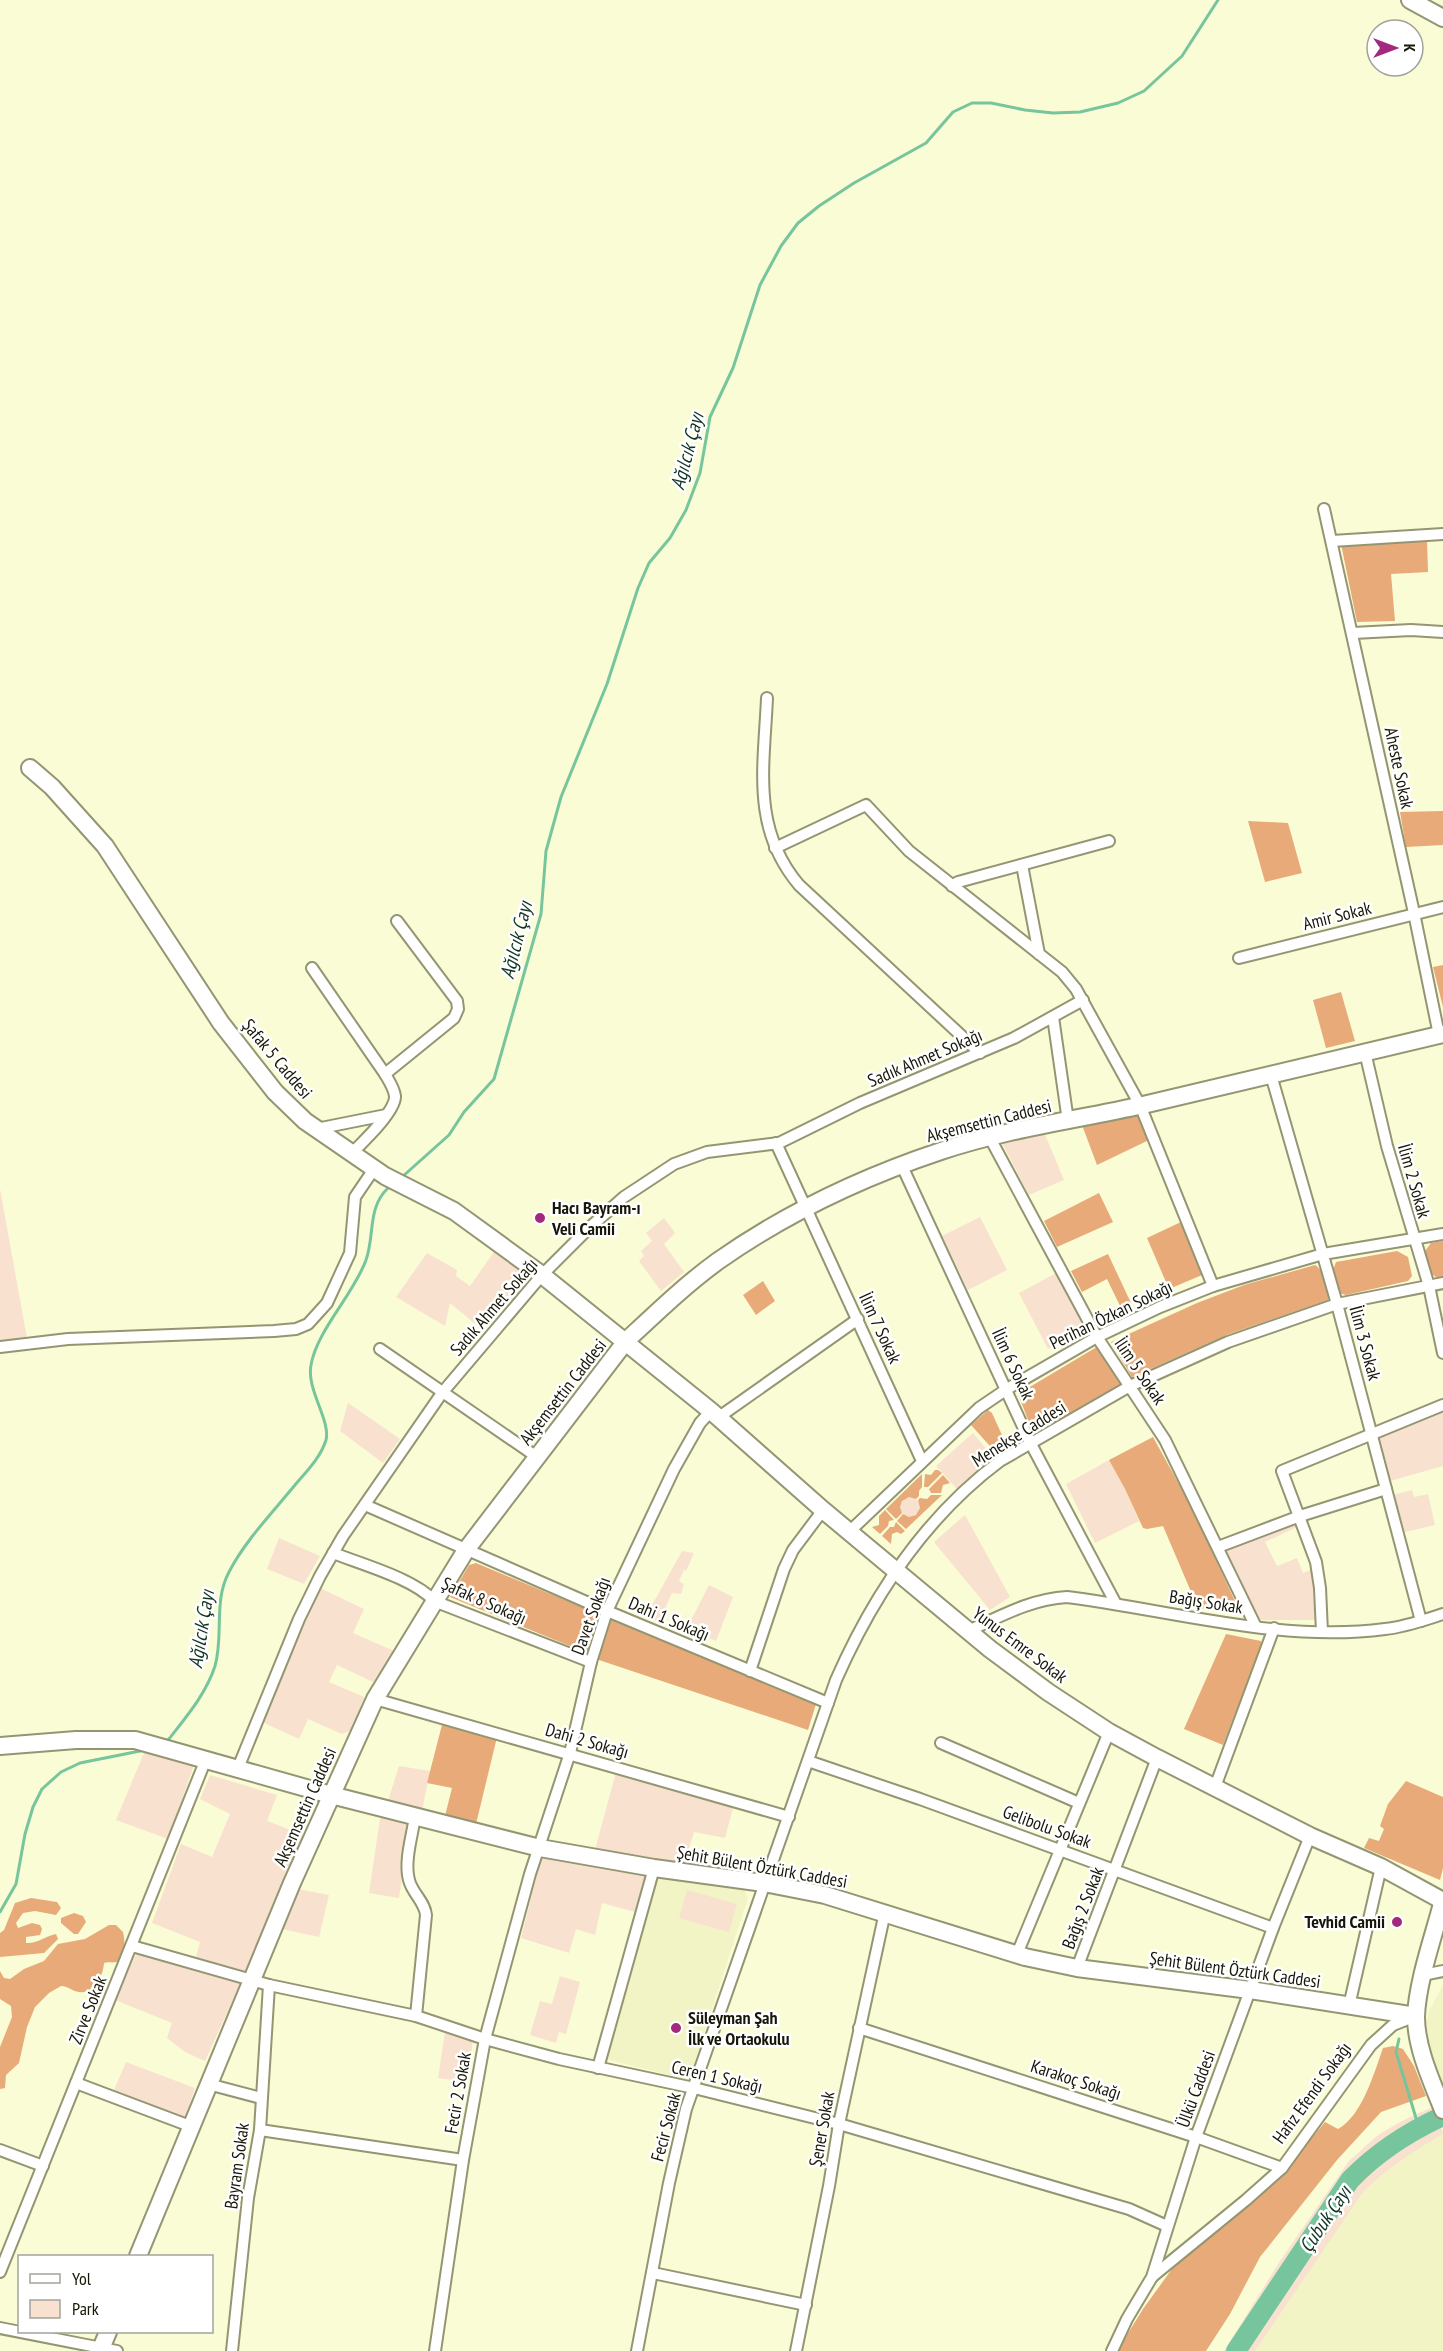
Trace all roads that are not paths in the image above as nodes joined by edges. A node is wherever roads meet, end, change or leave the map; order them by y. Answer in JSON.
{"nodes":[{"id":1,"x":1410,"y":0,"type":"edge"},
{"id":2,"x":1443,"y":18,"type":"edge"},
{"id":3,"x":1324,"y":509,"type":"dead end"},
{"id":4,"x":1443,"y":534,"type":"edge"},
{"id":5,"x":1332,"y":541,"type":"junction"},
{"id":6,"x":1443,"y":632,"type":"edge"},
{"id":7,"x":1353,"y":633,"type":"junction"},
{"id":8,"x":767,"y":698,"type":"dead end"},
{"id":9,"x":30,"y":768,"type":"dead end"},
{"id":10,"x":1109,"y":841,"type":"dead end"},
{"id":11,"x":775,"y":848,"type":"junction"},
{"id":12,"x":1022,"y":865,"type":"junction"},
{"id":13,"x":952,"y":886,"type":"junction"},
{"id":14,"x":1443,"y":907,"type":"edge"},
{"id":15,"x":1414,"y":913,"type":"junction"},
{"id":16,"x":397,"y":921,"type":"dead end"},
{"id":17,"x":1039,"y":954,"type":"junction"},
{"id":18,"x":1239,"y":958,"type":"dead end"},
{"id":19,"x":312,"y":968,"type":"dead end"},
{"id":20,"x":1083,"y":1000,"type":"junction"},
{"id":21,"x":1053,"y":1017,"type":"junction"},
{"id":22,"x":1441,"y":1035,"type":"edge"},
{"id":23,"x":1365,"y":1052,"type":"junction"},
{"id":24,"x":980,"y":1053,"type":"junction"},
{"id":25,"x":386,"y":1074,"type":"junction"},
{"id":26,"x":1271,"y":1075,"type":"junction"},
{"id":27,"x":1140,"y":1105,"type":"junction"},
{"id":28,"x":386,"y":1115,"type":"junction"},
{"id":29,"x":1068,"y":1121,"type":"junction"},
{"id":30,"x":316,"y":1129,"type":"junction"},
{"id":31,"x":990,"y":1138,"type":"junction"},
{"id":32,"x":776,"y":1143,"type":"junction"},
{"id":33,"x":352,"y":1152,"type":"junction"},
{"id":34,"x":902,"y":1166,"type":"junction"},
{"id":35,"x":374,"y":1169,"type":"junction"},
{"id":36,"x":805,"y":1210,"type":"junction"},
{"id":37,"x":1443,"y":1234,"type":"edge"},
{"id":38,"x":1414,"y":1239,"type":"junction"},
{"id":39,"x":1323,"y":1254,"type":"junction"},
{"id":40,"x":542,"y":1275,"type":"junction"},
{"id":41,"x":1443,"y":1283,"type":"edge"},
{"id":42,"x":1213,"y":1286,"type":"junction"},
{"id":43,"x":1429,"y":1286,"type":"junction"},
{"id":44,"x":1337,"y":1304,"type":"junction"},
{"id":45,"x":858,"y":1319,"type":"junction"},
{"id":46,"x":1097,"y":1337,"type":"junction"},
{"id":47,"x":626,"y":1341,"type":"junction"},
{"id":48,"x":0,"y":1347,"type":"edge"},
{"id":49,"x":380,"y":1349,"type":"dead end"},
{"id":50,"x":1443,"y":1353,"type":"edge"},
{"id":51,"x":1131,"y":1386,"type":"junction"},
{"id":52,"x":1006,"y":1389,"type":"junction"},
{"id":53,"x":442,"y":1393,"type":"junction"},
{"id":54,"x":1443,"y":1405,"type":"edge"},
{"id":55,"x":715,"y":1414,"type":"junction"},
{"id":56,"x":1372,"y":1433,"type":"junction"},
{"id":57,"x":1031,"y":1444,"type":"junction"},
{"id":58,"x":537,"y":1457,"type":"junction"},
{"id":59,"x":922,"y":1461,"type":"junction"},
{"id":60,"x":1386,"y":1489,"type":"junction"},
{"id":61,"x":365,"y":1504,"type":"junction"},
{"id":62,"x":823,"y":1510,"type":"junction"},
{"id":63,"x":1300,"y":1516,"type":"junction"},
{"id":64,"x":849,"y":1532,"type":"junction"},
{"id":65,"x":1218,"y":1547,"type":"junction"},
{"id":66,"x":466,"y":1550,"type":"junction"},
{"id":67,"x":333,"y":1553,"type":"junction"},
{"id":68,"x":895,"y":1570,"type":"junction"},
{"id":69,"x":434,"y":1600,"type":"junction"},
{"id":70,"x":1116,"y":1604,"type":"junction"},
{"id":71,"x":607,"y":1611,"type":"junction"},
{"id":72,"x":1443,"y":1614,"type":"edge"},
{"id":73,"x":1421,"y":1621,"type":"junction"},
{"id":74,"x":1256,"y":1627,"type":"junction"},
{"id":75,"x":1274,"y":1628,"type":"junction"},
{"id":76,"x":968,"y":1631,"type":"junction"},
{"id":77,"x":1322,"y":1632,"type":"junction"},
{"id":78,"x":591,"y":1662,"type":"junction"},
{"id":79,"x":750,"y":1671,"type":"junction"},
{"id":80,"x":375,"y":1699,"type":"junction"},
{"id":81,"x":828,"y":1702,"type":"junction"},
{"id":82,"x":1109,"y":1732,"type":"junction"},
{"id":83,"x":941,"y":1743,"type":"dead end"},
{"id":84,"x":0,"y":1746,"type":"edge"},
{"id":85,"x":570,"y":1753,"type":"junction"},
{"id":86,"x":1157,"y":1758,"type":"junction"},
{"id":87,"x":206,"y":1759,"type":"junction"},
{"id":88,"x":808,"y":1761,"type":"junction"},
{"id":89,"x":238,"y":1768,"type":"junction"},
{"id":90,"x":1215,"y":1787,"type":"junction"},
{"id":91,"x":331,"y":1795,"type":"junction"},
{"id":92,"x":1079,"y":1803,"type":"junction"},
{"id":93,"x":789,"y":1816,"type":"junction"},
{"id":94,"x":415,"y":1817,"type":"junction"},
{"id":95,"x":1310,"y":1836,"type":"junction"},
{"id":96,"x":540,"y":1848,"type":"junction"},
{"id":97,"x":1059,"y":1850,"type":"junction"},
{"id":98,"x":1382,"y":1867,"type":"junction"},
{"id":99,"x":654,"y":1868,"type":"junction"},
{"id":100,"x":1115,"y":1869,"type":"junction"},
{"id":101,"x":764,"y":1883,"type":"junction"},
{"id":102,"x":1443,"y":1901,"type":"edge"},
{"id":103,"x":885,"y":1912,"type":"junction"},
{"id":104,"x":1273,"y":1928,"type":"junction"},
{"id":105,"x":132,"y":1946,"type":"junction"},
{"id":106,"x":1017,"y":1954,"type":"junction"},
{"id":107,"x":1077,"y":1968,"type":"junction"},
{"id":108,"x":1443,"y":1971,"type":"edge"},
{"id":109,"x":1423,"y":1975,"type":"junction"},
{"id":110,"x":261,"y":1982,"type":"junction"},
{"id":111,"x":1250,"y":1990,"type":"junction"},
{"id":112,"x":1349,"y":2006,"type":"junction"},
{"id":113,"x":416,"y":2016,"type":"junction"},
{"id":114,"x":1416,"y":2016,"type":"junction"},
{"id":115,"x":859,"y":2028,"type":"junction"},
{"id":116,"x":485,"y":2039,"type":"junction"},
{"id":117,"x":598,"y":2068,"type":"junction"},
{"id":118,"x":76,"y":2083,"type":"junction"},
{"id":119,"x":208,"y":2084,"type":"junction"},
{"id":120,"x":1437,"y":2087,"type":"edge"},
{"id":121,"x":694,"y":2088,"type":"junction"},
{"id":122,"x":261,"y":2098,"type":"junction"},
{"id":123,"x":1443,"y":2110,"type":"edge"},
{"id":124,"x":839,"y":2124,"type":"junction"},
{"id":125,"x":190,"y":2126,"type":"junction"},
{"id":126,"x":260,"y":2130,"type":"junction"},
{"id":127,"x":1196,"y":2137,"type":"junction"},
{"id":128,"x":0,"y":2150,"type":"edge"},
{"id":129,"x":463,"y":2160,"type":"junction"},
{"id":130,"x":43,"y":2166,"type":"junction"},
{"id":131,"x":1282,"y":2168,"type":"junction"},
{"id":132,"x":1167,"y":2226,"type":"junction"},
{"id":133,"x":138,"y":2255,"type":"edge"},
{"id":134,"x":0,"y":2272,"type":"edge"},
{"id":135,"x":652,"y":2273,"type":"junction"},
{"id":136,"x":1152,"y":2277,"type":"junction"},
{"id":137,"x":807,"y":2305,"type":"junction"},
{"id":138,"x":0,"y":2328,"type":"edge"},
{"id":139,"x":18,"y":2332,"type":"edge"},
{"id":140,"x":24,"y":2333,"type":"edge"},
{"id":141,"x":108,"y":2333,"type":"edge"},
{"id":142,"x":106,"y":2350,"type":"edge"},
{"id":143,"x":232,"y":2351,"type":"edge"},
{"id":144,"x":435,"y":2351,"type":"edge"},
{"id":145,"x":637,"y":2351,"type":"edge"},
{"id":146,"x":796,"y":2351,"type":"edge"},
{"id":147,"x":1112,"y":2351,"type":"edge"}],
"edges":[{"from":1,"to":2,"type":"street"},
{"from":3,"to":5,"type":"street","name":"Aheste Sokak"},
{"from":4,"to":5,"type":"street"},
{"from":5,"to":7,"type":"street","name":"Aheste Sokak"},
{"from":6,"to":7,"type":"street"},
{"from":7,"to":15,"type":"street","name":"Aheste Sokak"},
{"from":8,"to":11,"type":"street"},
{"from":9,"to":30,"type":"street","name":"Şafak 5 Caddesi"},
{"from":10,"to":12,"type":"street"},
{"from":11,"to":13,"type":"street"},
{"from":11,"to":24,"type":"street"},
{"from":12,"to":13,"type":"street"},
{"from":12,"to":17,"type":"street"},
{"from":13,"to":17,"type":"street"},
{"from":14,"to":15,"type":"street","name":"Amir Sokak"},
{"from":15,"to":18,"type":"street","name":"Amir Sokak"},
{"from":15,"to":22,"type":"street","name":"Aheste Sokak"},
{"from":16,"to":25,"type":"street"},
{"from":17,"to":20,"type":"street"},
{"from":19,"to":25,"type":"street"},
{"from":20,"to":21,"type":"street","name":"Sadık Ahmet Sokağı"},
{"from":20,"to":27,"type":"street"},
{"from":21,"to":24,"type":"street","name":"Sadık Ahmet Sokağı"},
{"from":21,"to":29,"type":"street"},
{"from":22,"to":23,"type":"street","name":"Akşemsettin Caddesi"},
{"from":23,"to":26,"type":"street","name":"Akşemsettin Caddesi"},
{"from":23,"to":38,"type":"street","name":"İlim 2 Sokak"},
{"from":24,"to":32,"type":"street","name":"Sadık Ahmet Sokağı"},
{"from":25,"to":28,"type":"street"},
{"from":26,"to":27,"type":"street","name":"Akşemsettin Caddesi"},
{"from":26,"to":39,"type":"street","name":"İlim 3 Sokak"},
{"from":27,"to":29,"type":"street","name":"Akşemsettin Caddesi"},
{"from":27,"to":42,"type":"street"},
{"from":28,"to":30,"type":"street"},
{"from":28,"to":33,"type":"street"},
{"from":29,"to":31,"type":"street","name":"Akşemsettin Caddesi"},
{"from":30,"to":33,"type":"street","name":"Şafak 5 Caddesi"},
{"from":31,"to":34,"type":"street","name":"Akşemsettin Caddesi"},
{"from":31,"to":46,"type":"street","name":"İlim 5 Sokak"},
{"from":32,"to":36,"type":"street","name":"İlim 7 Sokak"},
{"from":32,"to":40,"type":"street","name":"Sadık Ahmet Sokağı"},
{"from":33,"to":35,"type":"street","name":"Şafak 5 Caddesi"},
{"from":34,"to":36,"type":"street","name":"Akşemsettin Caddesi"},
{"from":34,"to":52,"type":"street","name":"İlim 6 Sokak"},
{"from":35,"to":40,"type":"street","name":"Şafak 5 Caddesi"},
{"from":35,"to":48,"type":"street"},
{"from":36,"to":45,"type":"street","name":"İlim 7 Sokak"},
{"from":36,"to":47,"type":"street","name":"Akşemsettin Caddesi"},
{"from":37,"to":38,"type":"street","name":"Perihan Özkan Sokağı"},
{"from":38,"to":39,"type":"street","name":"Perihan Özkan Sokağı"},
{"from":38,"to":43,"type":"street","name":"İlim 2 Sokak"},
{"from":39,"to":42,"type":"street","name":"Perihan Özkan Sokağı"},
{"from":39,"to":44,"type":"street","name":"İlim 3 Sokak"},
{"from":40,"to":47,"type":"street","name":"Şafak 5 Caddesi"},
{"from":40,"to":53,"type":"street","name":"Sadık Ahmet Sokağı"},
{"from":41,"to":43,"type":"street","name":"Menekşe Caddesi"},
{"from":42,"to":46,"type":"street","name":"Perihan Özkan Sokağı"},
{"from":43,"to":44,"type":"street","name":"Menekşe Caddesi"},
{"from":43,"to":50,"type":"street","name":"İlim 2 Sokak"},
{"from":44,"to":51,"type":"street","name":"Menekşe Caddesi"},
{"from":44,"to":56,"type":"street","name":"İlim 3 Sokak"},
{"from":45,"to":55,"type":"street","name":"Davet Sokağı"},
{"from":45,"to":59,"type":"street","name":"İlim 7 Sokak"},
{"from":46,"to":51,"type":"street","name":"İlim 5 Sokak"},
{"from":46,"to":52,"type":"street","name":"Perihan Özkan Sokağı"},
{"from":47,"to":55,"type":"street","name":"Yunus Emre Sokak"},
{"from":47,"to":58,"type":"street","name":"Akşemsettin Caddesi"},
{"from":49,"to":53,"type":"street"},
{"from":51,"to":57,"type":"street","name":"Menekşe Caddesi"},
{"from":51,"to":65,"type":"street","name":"İlim 5 Sokak"},
{"from":52,"to":57,"type":"street","name":"İlim 6 Sokak"},
{"from":52,"to":59,"type":"street","name":"Perihan Özkan Sokağı"},
{"from":53,"to":58,"type":"street"},
{"from":53,"to":61,"type":"street","name":"Sadık Ahmet Sokağı"},
{"from":54,"to":56,"type":"street"},
{"from":55,"to":62,"type":"street","name":"Yunus Emre Sokak"},
{"from":55,"to":71,"type":"street","name":"Davet Sokağı"},
{"from":56,"to":60,"type":"street","name":"İlim 3 Sokak"},
{"from":56,"to":63,"type":"street"},
{"from":57,"to":68,"type":"street","name":"Menekşe Caddesi"},
{"from":57,"to":70,"type":"street","name":"İlim 6 Sokak"},
{"from":58,"to":66,"type":"street","name":"Akşemsettin Caddesi"},
{"from":59,"to":64,"type":"street","name":"Perihan Özkan Sokağı"},
{"from":60,"to":63,"type":"street"},
{"from":60,"to":73,"type":"street","name":"İlim 3 Sokak"},
{"from":61,"to":66,"type":"street","name":"Dahi 1 Sokağı"},
{"from":61,"to":67,"type":"street","name":"Sadık Ahmet Sokağı"},
{"from":62,"to":64,"type":"street","name":"Yunus Emre Sokak"},
{"from":62,"to":79,"type":"street"},
{"from":63,"to":65,"type":"street"},
{"from":63,"to":77,"type":"street"},
{"from":64,"to":68,"type":"street","name":"Yunus Emre Sokak"},
{"from":65,"to":74,"type":"street","name":"İlim 5 Sokak"},
{"from":66,"to":69,"type":"street","name":"Akşemsettin Caddesi"},
{"from":66,"to":71,"type":"street","name":"Dahi 1 Sokağı"},
{"from":67,"to":69,"type":"street","name":"Şafak 8 Sokağı"},
{"from":67,"to":89,"type":"street","name":"Sadık Ahmet Sokağı"},
{"from":68,"to":76,"type":"street","name":"Yunus Emre Sokak"},
{"from":68,"to":81,"type":"street","name":"Menekşe Caddesi"},
{"from":69,"to":78,"type":"street","name":"Şafak 8 Sokağı"},
{"from":69,"to":80,"type":"street","name":"Akşemsettin Caddesi"},
{"from":70,"to":74,"type":"street","name":"Bağış Sokak"},
{"from":70,"to":76,"type":"street","name":"Bağış Sokak"},
{"from":71,"to":78,"type":"street","name":"Davet Sokağı"},
{"from":71,"to":79,"type":"street","name":"Dahi 1 Sokağı"},
{"from":72,"to":73,"type":"street","name":"Bağış Sokak"},
{"from":73,"to":77,"type":"street","name":"Bağış Sokak"},
{"from":74,"to":75,"type":"street","name":"Bağış Sokak"},
{"from":75,"to":77,"type":"street","name":"Bağış Sokak"},
{"from":75,"to":90,"type":"street"},
{"from":76,"to":82,"type":"street","name":"Yunus Emre Sokak"},
{"from":78,"to":85,"type":"street","name":"Davet Sokağı"},
{"from":79,"to":81,"type":"street","name":"Dahi 1 Sokağı"},
{"from":80,"to":85,"type":"street","name":"Dahi 2 Sokağı"},
{"from":80,"to":91,"type":"street","name":"Akşemsettin Caddesi"},
{"from":81,"to":88,"type":"street","name":"Menekşe Caddesi"},
{"from":82,"to":86,"type":"street","name":"Yunus Emre Sokak"},
{"from":82,"to":92,"type":"street"},
{"from":83,"to":92,"type":"street"},
{"from":84,"to":87,"type":"street","name":"Şehit Bülent Öztürk Caddesi"},
{"from":85,"to":93,"type":"street","name":"Dahi 2 Sokağı"},
{"from":85,"to":96,"type":"street","name":"Davet Sokağı"},
{"from":86,"to":90,"type":"street","name":"Yunus Emre Sokak"},
{"from":86,"to":100,"type":"street","name":"Bağış 2 Sokak"},
{"from":87,"to":89,"type":"street","name":"Şehit Bülent Öztürk Caddesi"},
{"from":87,"to":105,"type":"street","name":"Zirve Sokak"},
{"from":88,"to":93,"type":"street","name":"Menekşe Caddesi"},
{"from":88,"to":97,"type":"street","name":"Gelibolu Sokak"},
{"from":89,"to":91,"type":"street","name":"Şehit Bülent Öztürk Caddesi"},
{"from":90,"to":95,"type":"street","name":"Yunus Emre Sokak"},
{"from":91,"to":94,"type":"street","name":"Şehit Bülent Öztürk Caddesi"},
{"from":91,"to":110,"type":"street","name":"Akşemsettin Caddesi"},
{"from":92,"to":97,"type":"street"},
{"from":93,"to":101,"type":"street","name":"Menekşe Caddesi"},
{"from":94,"to":96,"type":"street","name":"Şehit Bülent Öztürk Caddesi"},
{"from":94,"to":113,"type":"street"},
{"from":95,"to":98,"type":"street","name":"Yunus Emre Sokak"},
{"from":95,"to":104,"type":"street","name":"Ülkü Caddesi"},
{"from":96,"to":99,"type":"street","name":"Şehit Bülent Öztürk Caddesi"},
{"from":96,"to":116,"type":"street","name":"Fecir 2 Sokak"},
{"from":97,"to":100,"type":"street","name":"Gelibolu Sokak"},
{"from":97,"to":106,"type":"street"},
{"from":98,"to":102,"type":"street","name":"Yunus Emre Sokak"},
{"from":98,"to":112,"type":"street"},
{"from":99,"to":101,"type":"street","name":"Şehit Bülent Öztürk Caddesi"},
{"from":99,"to":117,"type":"street"},
{"from":100,"to":104,"type":"street","name":"Gelibolu Sokak"},
{"from":100,"to":107,"type":"street","name":"Bağış 2 Sokak"},
{"from":101,"to":103,"type":"street","name":"Şehit Bülent Öztürk Caddesi"},
{"from":101,"to":121,"type":"street","name":"Fecir Sokak"},
{"from":102,"to":109,"type":"street"},
{"from":103,"to":106,"type":"street","name":"Şehit Bülent Öztürk Caddesi"},
{"from":103,"to":115,"type":"street","name":"Şener Sokak"},
{"from":104,"to":111,"type":"street","name":"Ülkü Caddesi"},
{"from":105,"to":110,"type":"street","name":"Ceren 1 Sokağı"},
{"from":105,"to":118,"type":"street","name":"Zirve Sokak"},
{"from":106,"to":107,"type":"street","name":"Şehit Bülent Öztürk Caddesi"},
{"from":107,"to":111,"type":"street","name":"Şehit Bülent Öztürk Caddesi"},
{"from":108,"to":109,"type":"street"},
{"from":109,"to":114,"type":"street"},
{"from":110,"to":113,"type":"street","name":"Ceren 1 Sokağı"},
{"from":110,"to":119,"type":"street","name":"Akşemsettin Caddesi"},
{"from":110,"to":122,"type":"street","name":"Bayram Sokak"},
{"from":111,"to":112,"type":"street","name":"Şehit Bülent Öztürk Caddesi"},
{"from":111,"to":127,"type":"street","name":"Ülkü Caddesi"},
{"from":112,"to":114,"type":"street","name":"Şehit Bülent Öztürk Caddesi"},
{"from":113,"to":116,"type":"street","name":"Ceren 1 Sokağı"},
{"from":114,"to":120,"type":"street"},
{"from":114,"to":131,"type":"street","name":"Hafız Efendi Sokağı"},
{"from":115,"to":124,"type":"street","name":"Şener Sokak"},
{"from":115,"to":127,"type":"street","name":"Karakoç Sokağı"},
{"from":116,"to":117,"type":"street","name":"Ceren 1 Sokağı"},
{"from":116,"to":129,"type":"street","name":"Fecir 2 Sokak"},
{"from":117,"to":121,"type":"street","name":"Ceren 1 Sokağı"},
{"from":118,"to":125,"type":"street"},
{"from":118,"to":130,"type":"street","name":"Zirve Sokak"},
{"from":119,"to":122,"type":"street"},
{"from":119,"to":125,"type":"street","name":"Akşemsettin Caddesi"},
{"from":120,"to":123,"type":"street"},
{"from":121,"to":124,"type":"street","name":"Ceren 1 Sokağı"},
{"from":121,"to":135,"type":"street","name":"Fecir Sokak"},
{"from":122,"to":126,"type":"street","name":"Bayram Sokak"},
{"from":124,"to":132,"type":"street","name":"Ceren 1 Sokağı"},
{"from":124,"to":137,"type":"street","name":"Şener Sokak"},
{"from":125,"to":133,"type":"street","name":"Akşemsettin Caddesi"},
{"from":126,"to":129,"type":"street"},
{"from":126,"to":143,"type":"street","name":"Bayram Sokak"},
{"from":127,"to":131,"type":"street","name":"Karakoç Sokağı"},
{"from":127,"to":132,"type":"street","name":"Ülkü Caddesi"},
{"from":128,"to":130,"type":"street"},
{"from":129,"to":144,"type":"street","name":"Fecir 2 Sokak"},
{"from":130,"to":134,"type":"street","name":"Zirve Sokak"},
{"from":131,"to":136,"type":"street","name":"Hafız Efendi Sokağı"},
{"from":132,"to":136,"type":"street","name":"Ülkü Caddesi"},
{"from":135,"to":137,"type":"street"},
{"from":135,"to":145,"type":"street","name":"Fecir Sokak"},
{"from":136,"to":147,"type":"street","name":"Ülkü Caddesi"},
{"from":137,"to":146,"type":"street","name":"Şener Sokak"},
{"from":138,"to":139,"type":"street"},
{"from":140,"to":142,"type":"street"},
{"from":141,"to":142,"type":"street"}]}
